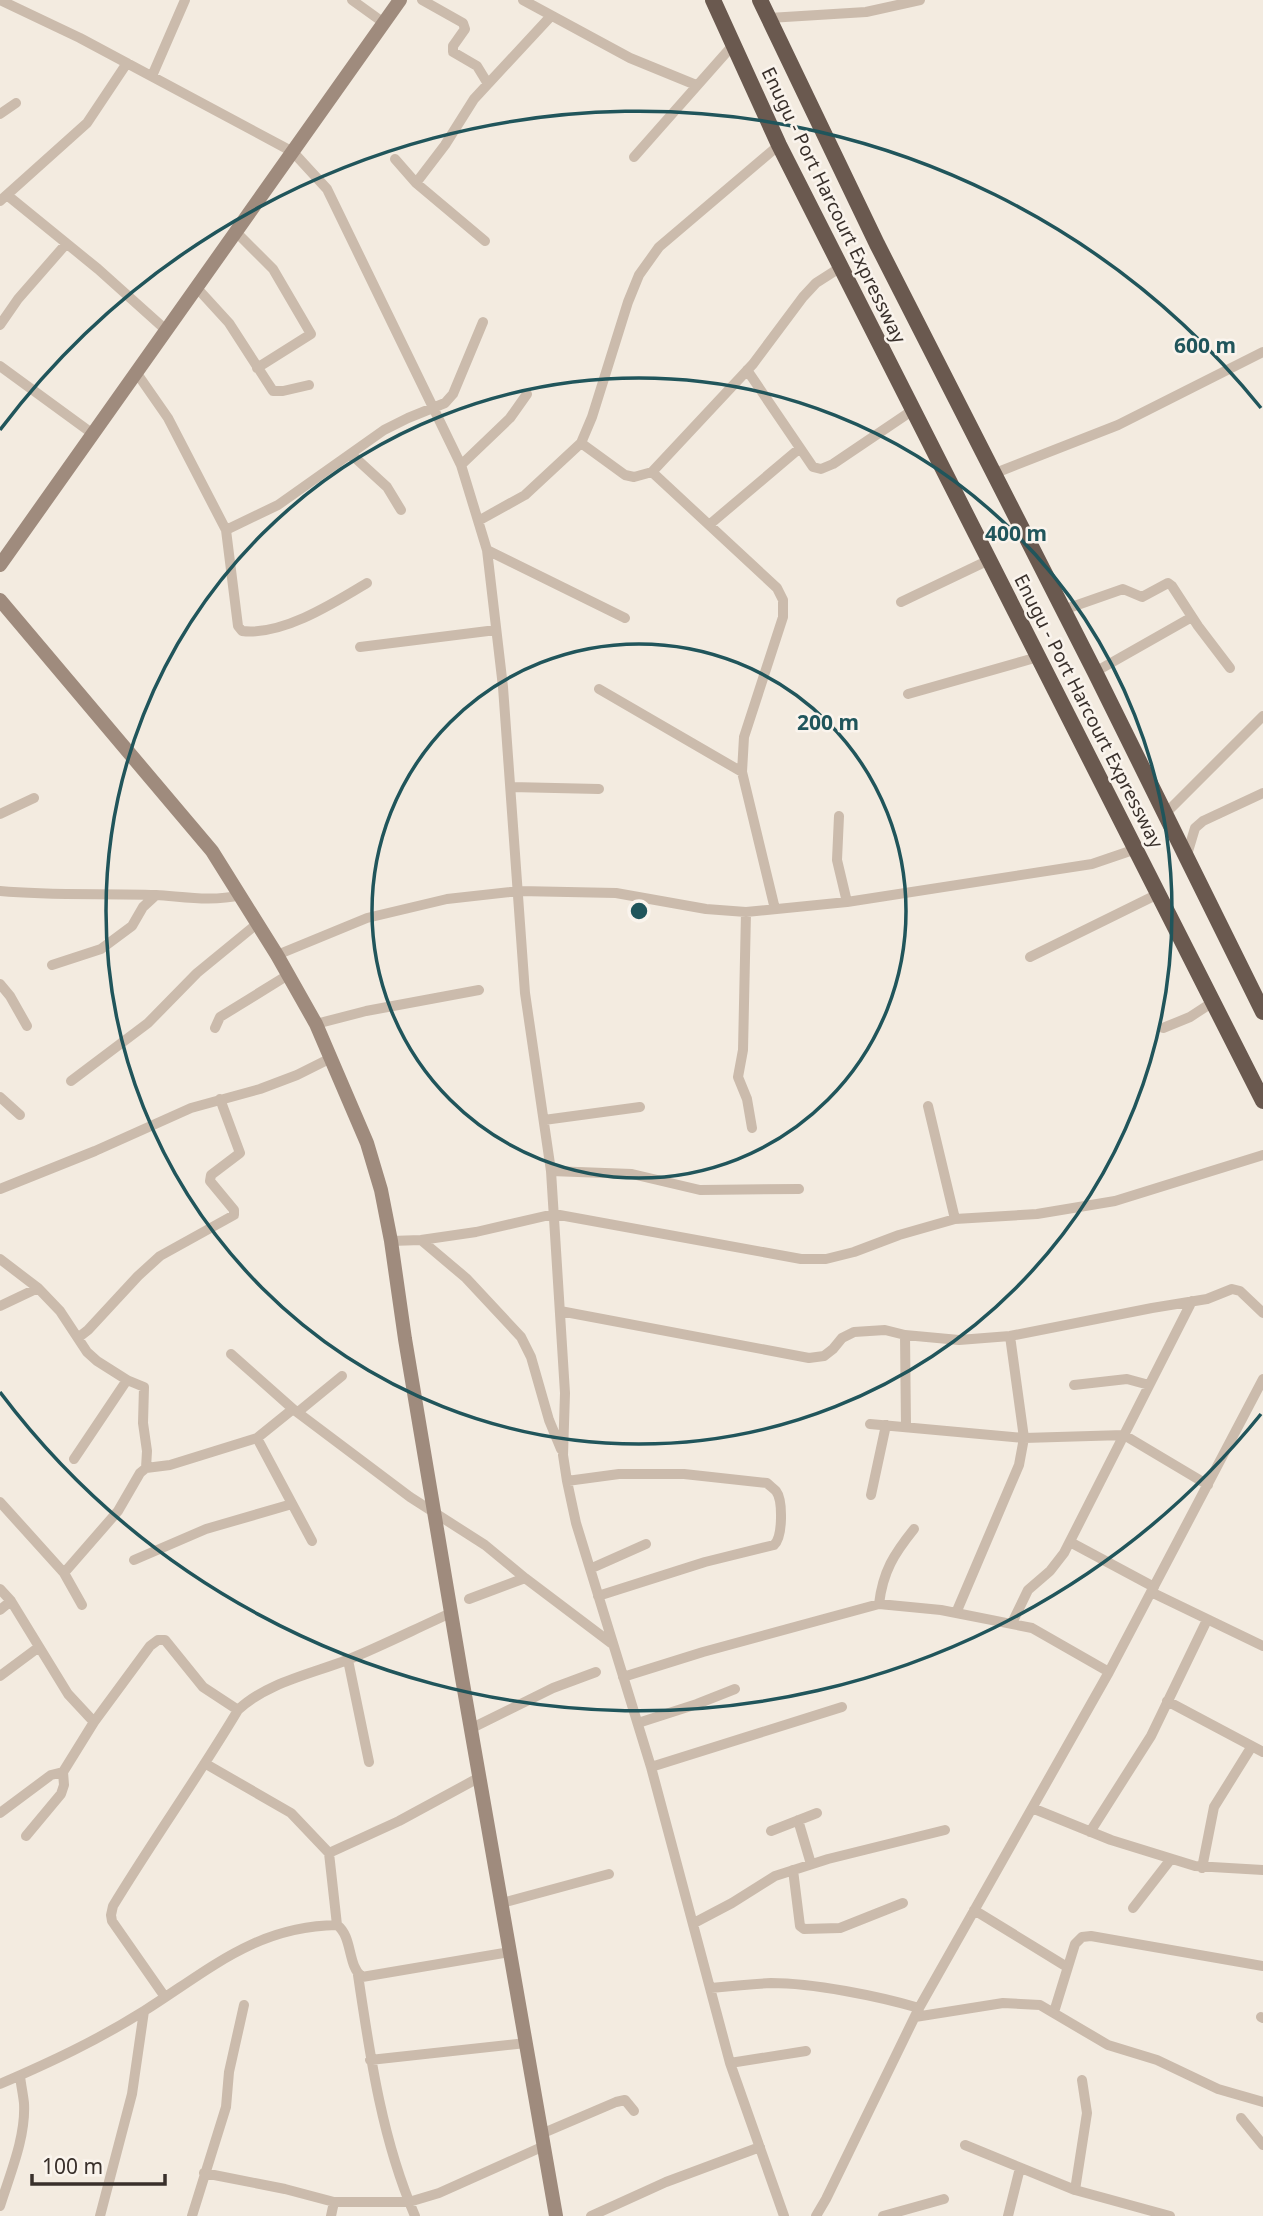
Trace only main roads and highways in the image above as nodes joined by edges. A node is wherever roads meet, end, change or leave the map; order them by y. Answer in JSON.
{"nodes":[{"id":1,"x":400,"y":0,"type":"edge"},
{"id":2,"x":713,"y":0,"type":"edge"},
{"id":3,"x":760,"y":0,"type":"edge"},
{"id":4,"x":0,"y":565,"type":"edge"},
{"id":5,"x":0,"y":600,"type":"edge"},
{"id":6,"x":1262,"y":1007,"type":"edge"},
{"id":7,"x":1263,"y":1101,"type":"edge"},
{"id":8,"x":556,"y":2216,"type":"edge"}],
"edges":[{"from":1,"to":4,"type":"main road"},
{"from":2,"to":7,"type":"highway","name":"Enugu - Port Harcourt Expressway"},
{"from":3,"to":6,"type":"highway","name":"Enugu - Port Harcourt Expressway"},
{"from":5,"to":8,"type":"main road"}]}
